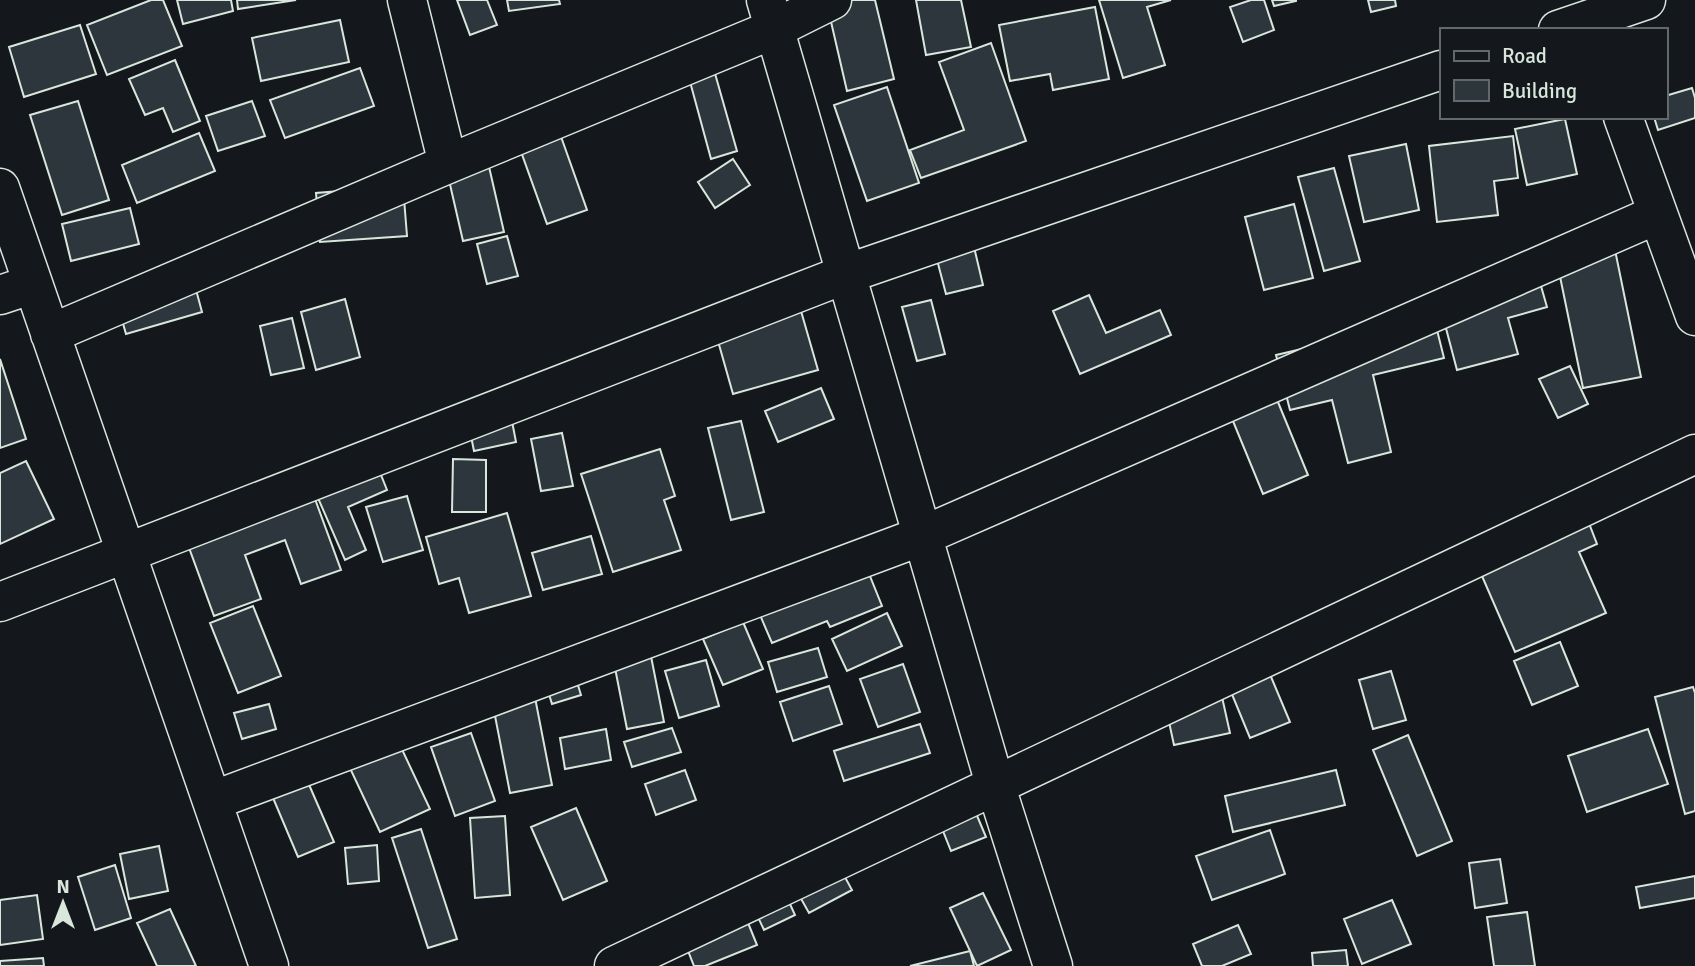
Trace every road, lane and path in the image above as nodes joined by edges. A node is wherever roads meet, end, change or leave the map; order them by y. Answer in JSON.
{"nodes":[{"id":1,"x":407,"y":0,"type":"edge"},
{"id":2,"x":832,"y":0,"type":"edge"},
{"id":3,"x":1646,"y":0,"type":"edge"},
{"id":4,"x":770,"y":14,"type":"edge"},
{"id":5,"x":1579,"y":20,"type":"edge"},
{"id":6,"x":1440,"y":70,"type":"edge"},
{"id":7,"x":1624,"y":119,"type":"edge"},
{"id":8,"x":448,"y":164,"type":"junction"},
{"id":9,"x":0,"y":188,"type":"edge"},
{"id":10,"x":1658,"y":214,"type":"junction"},
{"id":11,"x":846,"y":274,"type":"junction"},
{"id":12,"x":16,"y":289,"type":"edge"},
{"id":13,"x":1695,"y":316,"type":"edge"},
{"id":14,"x":50,"y":334,"type":"junction"},
{"id":15,"x":1695,"y":454,"type":"edge"},
{"id":16,"x":922,"y":536,"type":"junction"},
{"id":17,"x":127,"y":553,"type":"junction"},
{"id":18,"x":0,"y":602,"type":"edge"},
{"id":19,"x":995,"y":784,"type":"junction"},
{"id":20,"x":212,"y":801,"type":"junction"},
{"id":21,"x":269,"y":966,"type":"edge"},
{"id":22,"x":614,"y":966,"type":"edge"},
{"id":23,"x":1053,"y":966,"type":"edge"}],
"edges":[{"from":1,"to":8,"type":"street"},
{"from":2,"to":4,"type":"street"},
{"from":3,"to":5,"type":"street"},
{"from":4,"to":8,"type":"street"},
{"from":4,"to":11,"type":"street"},
{"from":6,"to":11,"type":"street"},
{"from":7,"to":10,"type":"street"},
{"from":8,"to":14,"type":"street"},
{"from":9,"to":12,"type":"street"},
{"from":10,"to":13,"type":"street"},
{"from":10,"to":16,"type":"street"},
{"from":11,"to":16,"type":"street"},
{"from":11,"to":17,"type":"street"},
{"from":12,"to":14,"type":"street"},
{"from":14,"to":17,"type":"street"},
{"from":15,"to":19,"type":"street"},
{"from":16,"to":19,"type":"street"},
{"from":16,"to":20,"type":"street"},
{"from":17,"to":18,"type":"street"},
{"from":17,"to":20,"type":"street"},
{"from":19,"to":22,"type":"street"},
{"from":19,"to":23,"type":"street"},
{"from":20,"to":21,"type":"street"}]}
